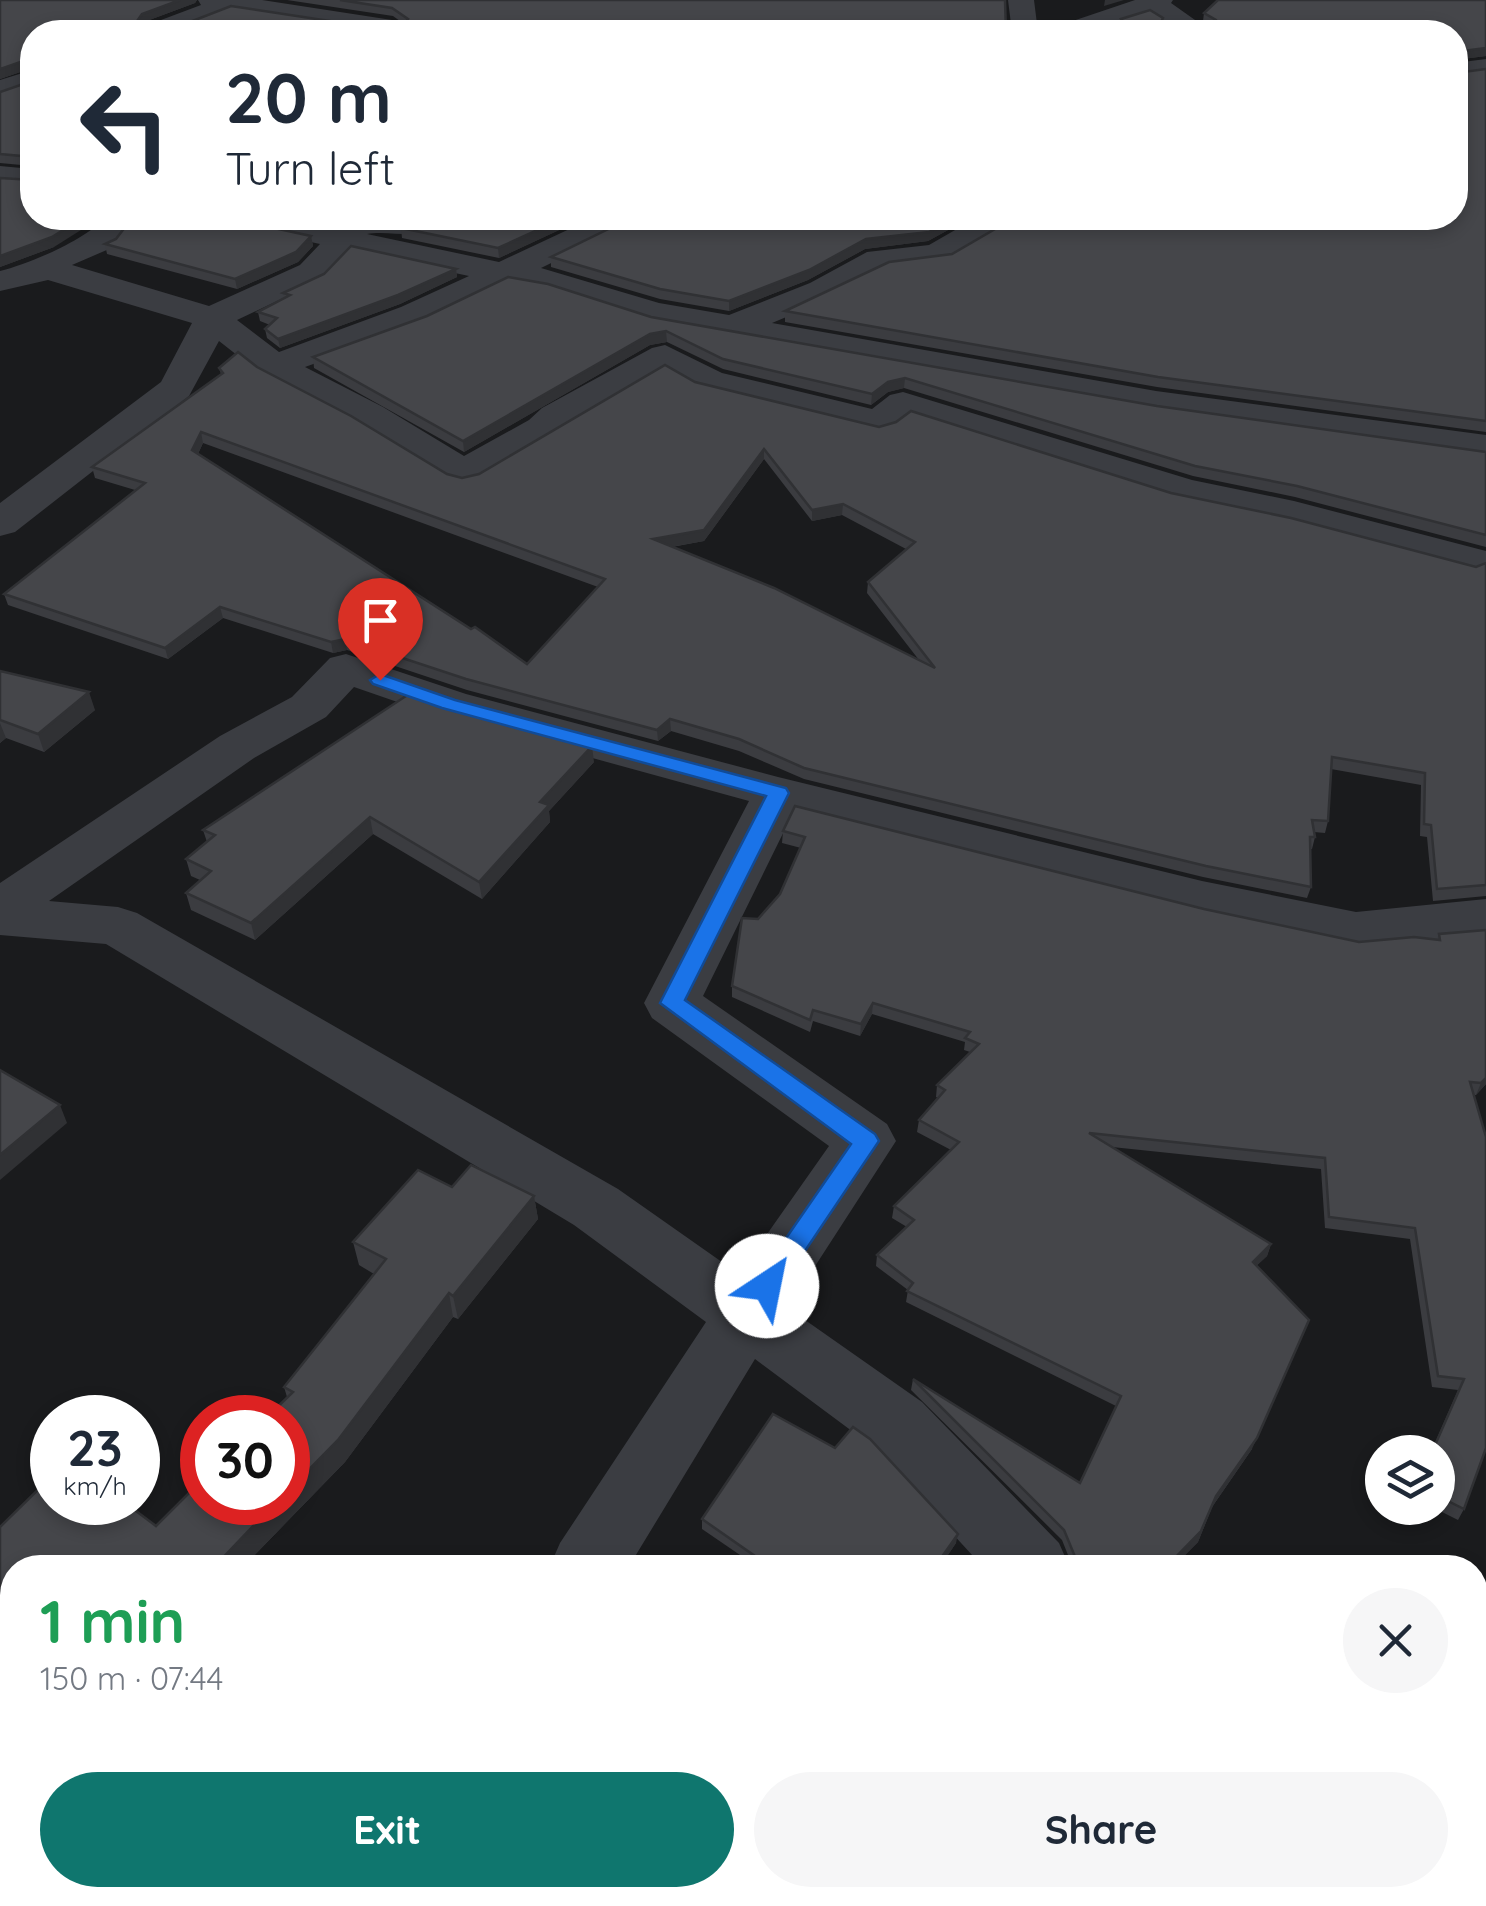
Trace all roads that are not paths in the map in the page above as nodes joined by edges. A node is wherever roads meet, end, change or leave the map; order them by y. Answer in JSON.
{"nodes":[{"id":1,"x":226,"y":1,"type":"edge"},
{"id":2,"x":1156,"y":1,"type":"edge"},
{"id":3,"x":182,"y":20,"type":"edge"},
{"id":4,"x":345,"y":20,"type":"edge"},
{"id":5,"x":1101,"y":20,"type":"edge"},
{"id":6,"x":1182,"y":20,"type":"edge"},
{"id":7,"x":111,"y":230,"type":"edge"},
{"id":8,"x":298,"y":230,"type":"edge"},
{"id":9,"x":352,"y":230,"type":"edge"},
{"id":10,"x":592,"y":230,"type":"edge"},
{"id":11,"x":978,"y":230,"type":"edge"},
{"id":12,"x":343,"y":240,"type":"junction"},
{"id":13,"x":49,"y":269,"type":"junction"},
{"id":14,"x":500,"y":272,"type":"junction"},
{"id":15,"x":0,"y":281,"type":"edge"},
{"id":16,"x":212,"y":318,"type":"junction"},
{"id":17,"x":737,"y":326,"type":"junction"},
{"id":18,"x":664,"y":356,"type":"junction"},
{"id":19,"x":274,"y":366,"type":"junction"},
{"id":20,"x":1486,"y":447,"type":"edge"},
{"id":21,"x":0,"y":523,"type":"edge"},
{"id":22,"x":1473,"y":560,"type":"dead end"},
{"id":23,"x":778,"y":793,"type":"junction"},
{"id":24,"x":0,"y":912,"type":"edge"},
{"id":25,"x":1486,"y":918,"type":"edge"},
{"id":26,"x":747,"y":1315,"type":"junction"},
{"id":27,"x":594,"y":1555,"type":"edge"},
{"id":28,"x":1021,"y":1555,"type":"edge"}],
"edges":[{"from":1,"to":3,"type":"street"},
{"from":1,"to":4,"type":"street"},
{"from":2,"to":5,"type":"street"},
{"from":2,"to":6,"type":"street"},
{"from":7,"to":13,"type":"street"},
{"from":8,"to":12,"type":"street"},
{"from":9,"to":12,"type":"street"},
{"from":10,"to":14,"type":"street"},
{"from":11,"to":17,"type":"street"},
{"from":12,"to":14,"type":"street"},
{"from":12,"to":16,"type":"street"},
{"from":13,"to":15,"type":"street"},
{"from":13,"to":16,"type":"street"},
{"from":14,"to":17,"type":"street"},
{"from":14,"to":19,"type":"street"},
{"from":16,"to":19,"type":"street"},
{"from":16,"to":21,"type":"street"},
{"from":17,"to":18,"type":"street"},
{"from":17,"to":20,"type":"street"},
{"from":18,"to":19,"type":"street"},
{"from":18,"to":22,"type":"street"},
{"from":23,"to":24,"type":"street"},
{"from":23,"to":25,"type":"street"},
{"from":23,"to":26,"type":"street"},
{"from":24,"to":26,"type":"street"},
{"from":26,"to":27,"type":"street"},
{"from":26,"to":28,"type":"street"}]}
